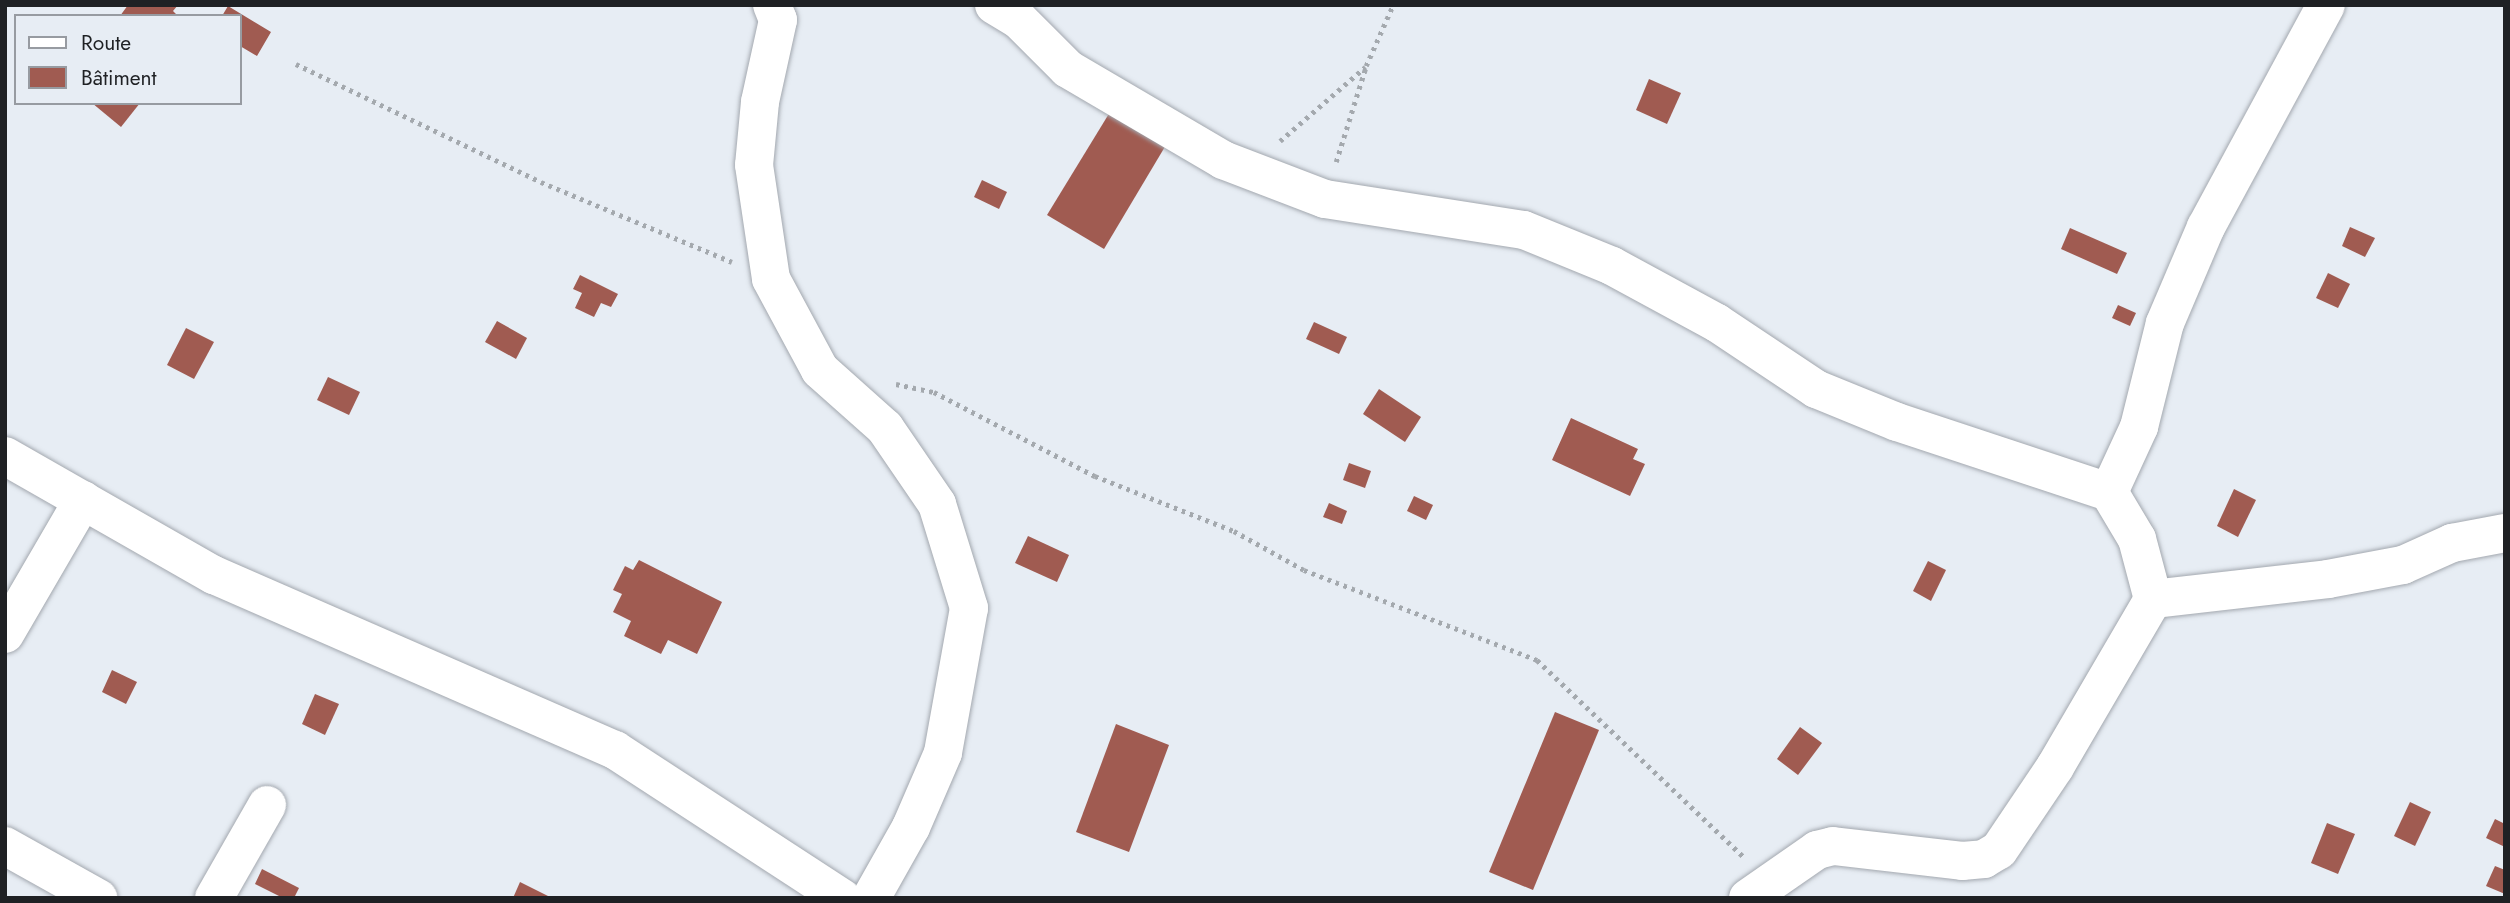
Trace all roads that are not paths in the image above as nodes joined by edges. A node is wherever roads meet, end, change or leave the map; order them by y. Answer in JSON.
{"nodes":[{"id":1,"x":995,"y":5,"type":"edge"},
{"id":2,"x":2326,"y":5,"type":"edge"},
{"id":3,"x":779,"y":10,"type":"edge"},
{"id":4,"x":5,"y":456,"type":"edge"},
{"id":5,"x":2109,"y":492,"type":"junction"},
{"id":6,"x":83,"y":500,"type":"junction"},
{"id":7,"x":2505,"y":533,"type":"edge"},
{"id":8,"x":2153,"y":599,"type":"junction"},
{"id":9,"x":5,"y":634,"type":"edge"},
{"id":10,"x":267,"y":805,"type":"dead end"},
{"id":11,"x":5,"y":846,"type":"edge"},
{"id":12,"x":1759,"y":890,"type":"edge"},
{"id":13,"x":98,"y":898,"type":"edge"},
{"id":14,"x":214,"y":898,"type":"edge"},
{"id":15,"x":842,"y":898,"type":"edge"},
{"id":16,"x":871,"y":898,"type":"edge"}],
"edges":[{"from":1,"to":5,"type":"street"},
{"from":2,"to":5,"type":"street"},
{"from":3,"to":16,"type":"street"},
{"from":4,"to":6,"type":"street"},
{"from":5,"to":8,"type":"street"},
{"from":6,"to":9,"type":"street"},
{"from":6,"to":15,"type":"street"},
{"from":7,"to":8,"type":"street"},
{"from":8,"to":12,"type":"street"},
{"from":10,"to":14,"type":"street"},
{"from":11,"to":13,"type":"street"}]}
